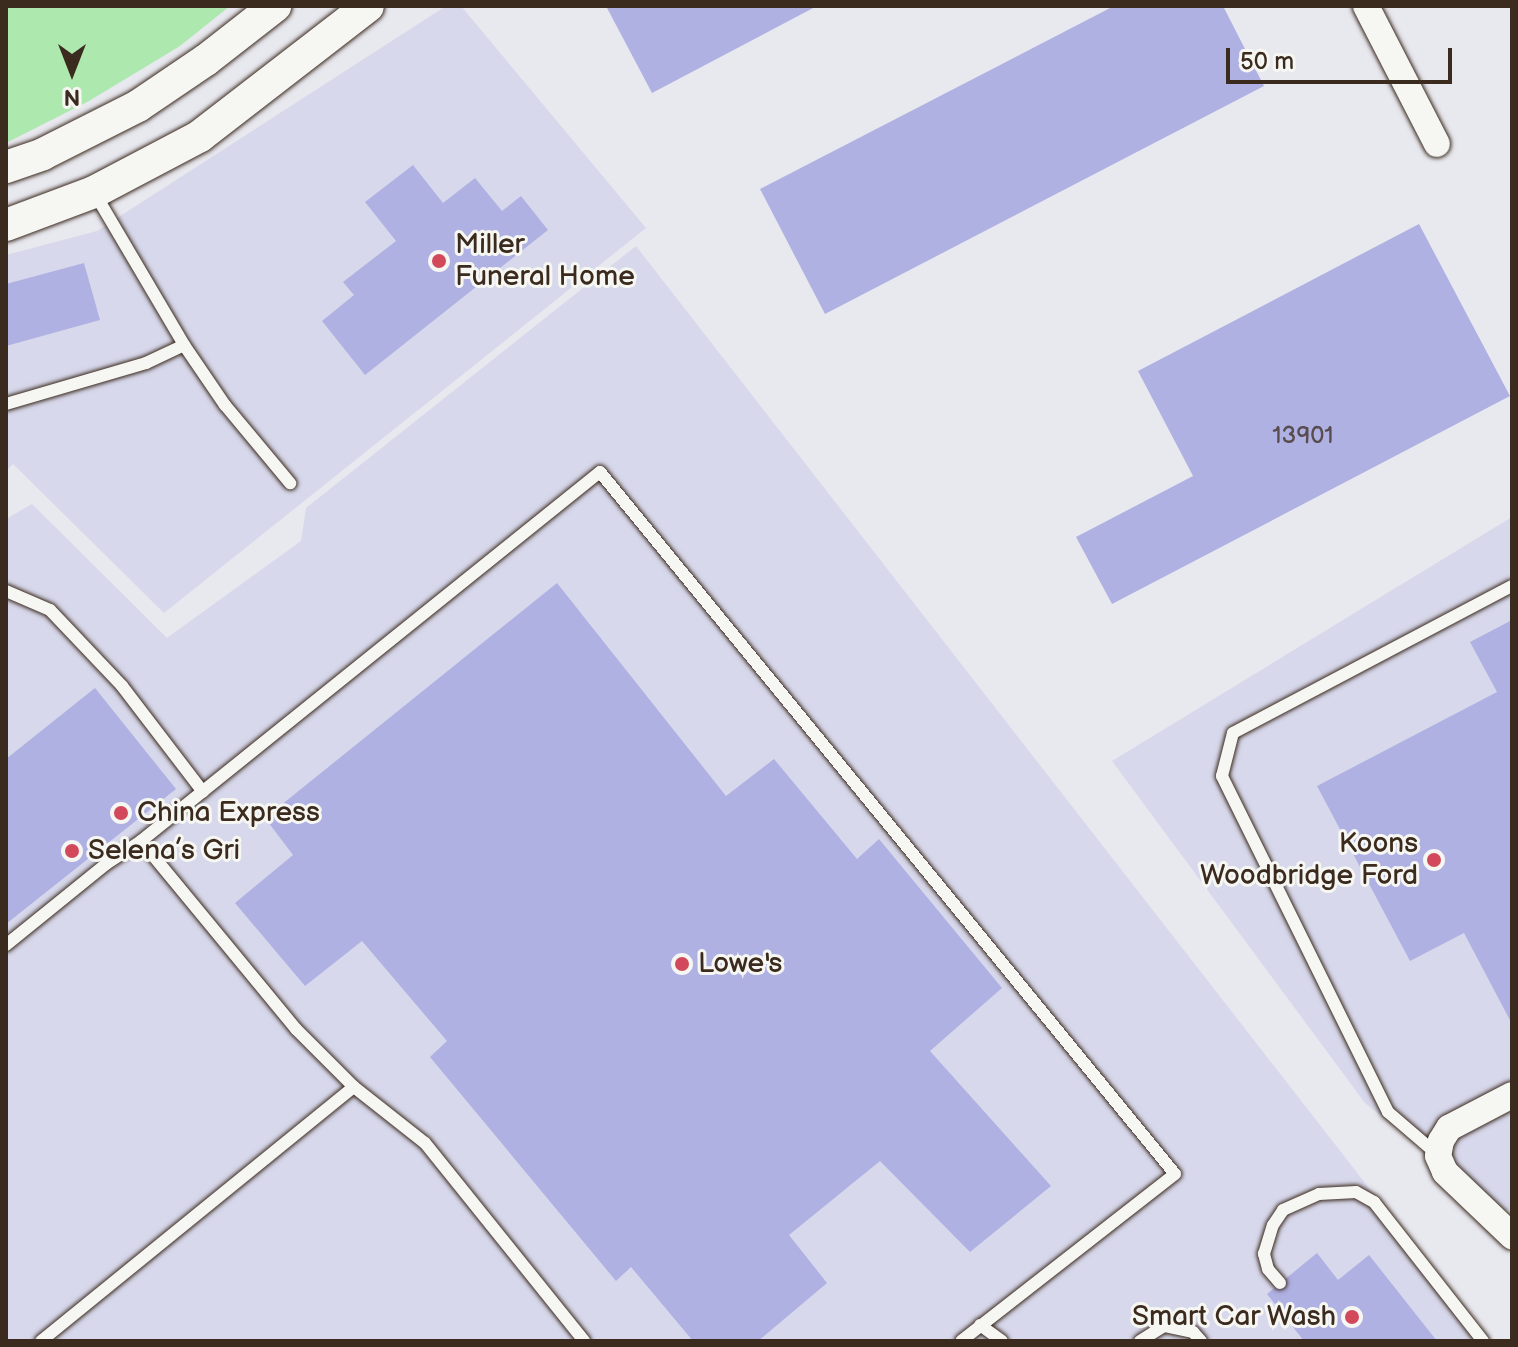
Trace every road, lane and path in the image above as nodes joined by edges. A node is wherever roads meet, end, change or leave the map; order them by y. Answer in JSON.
{"nodes":[{"id":1,"x":275,"y":6,"type":"edge"},
{"id":2,"x":1366,"y":6,"type":"edge"},
{"id":3,"x":358,"y":9,"type":"edge"},
{"id":4,"x":1437,"y":144,"type":"dead end"},
{"id":5,"x":6,"y":167,"type":"edge"},
{"id":6,"x":94,"y":192,"type":"junction"},
{"id":7,"x":6,"y":225,"type":"edge"},
{"id":8,"x":184,"y":345,"type":"junction"},
{"id":9,"x":6,"y":404,"type":"edge"},
{"id":10,"x":290,"y":483,"type":"dead end"},
{"id":11,"x":1512,"y":586,"type":"edge"},
{"id":12,"x":6,"y":591,"type":"edge"},
{"id":13,"x":203,"y":792,"type":"junction"},
{"id":14,"x":141,"y":841,"type":"junction"},
{"id":15,"x":6,"y":945,"type":"edge"},
{"id":16,"x":354,"y":1087,"type":"junction"},
{"id":17,"x":1512,"y":1095,"type":"edge"},
{"id":18,"x":1438,"y":1156,"type":"junction"},
{"id":19,"x":1512,"y":1236,"type":"edge"},
{"id":20,"x":1280,"y":1283,"type":"dead end"},
{"id":21,"x":980,"y":1325,"type":"junction"},
{"id":22,"x":41,"y":1341,"type":"edge"},
{"id":23,"x":584,"y":1341,"type":"edge"},
{"id":24,"x":961,"y":1341,"type":"edge"},
{"id":25,"x":1002,"y":1341,"type":"edge"},
{"id":26,"x":1140,"y":1341,"type":"edge"},
{"id":27,"x":1201,"y":1341,"type":"edge"},
{"id":28,"x":1483,"y":1341,"type":"edge"}],
"edges":[{"from":1,"to":5,"type":"street"},
{"from":2,"to":4,"type":"street"},
{"from":3,"to":6,"type":"street"},
{"from":6,"to":7,"type":"street"},
{"from":6,"to":8,"type":"lane"},
{"from":8,"to":9,"type":"lane"},
{"from":8,"to":10,"type":"lane"},
{"from":11,"to":18,"type":"lane"},
{"from":12,"to":13,"type":"lane"},
{"from":13,"to":14,"type":"lane"},
{"from":13,"to":21,"type":"lane"},
{"from":14,"to":15,"type":"lane"},
{"from":14,"to":16,"type":"lane"},
{"from":16,"to":22,"type":"lane"},
{"from":16,"to":23,"type":"lane"},
{"from":17,"to":18,"type":"street"},
{"from":18,"to":19,"type":"street"},
{"from":20,"to":28,"type":"lane"},
{"from":21,"to":24,"type":"lane"},
{"from":21,"to":25,"type":"lane"},
{"from":26,"to":27,"type":"lane"}]}
